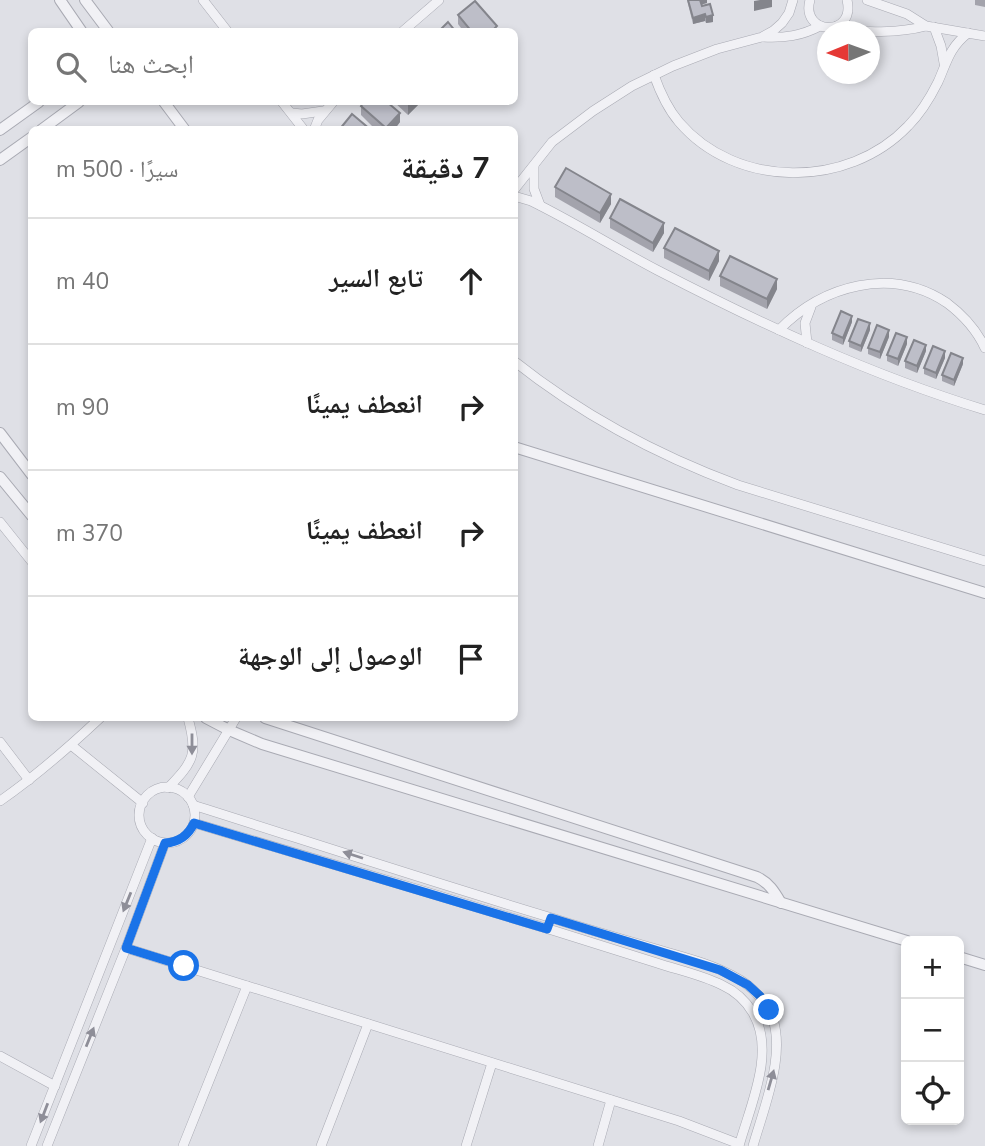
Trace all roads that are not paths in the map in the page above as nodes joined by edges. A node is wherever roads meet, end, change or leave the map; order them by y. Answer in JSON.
{"nodes":[{"id":1,"x":60,"y":0,"type":"edge"},
{"id":2,"x":85,"y":0,"type":"edge"},
{"id":3,"x":203,"y":0,"type":"edge"},
{"id":4,"x":439,"y":0,"type":"edge"},
{"id":5,"x":847,"y":0,"type":"edge"},
{"id":6,"x":867,"y":0,"type":"edge"},
{"id":7,"x":793,"y":1,"type":"edge"},
{"id":8,"x":809,"y":2,"type":"edge"},
{"id":9,"x":843,"y":21,"type":"edge"},
{"id":10,"x":817,"y":24,"type":"edge"},
{"id":11,"x":930,"y":26,"type":"junction"},
{"id":12,"x":79,"y":28,"type":"edge"},
{"id":13,"x":106,"y":28,"type":"edge"},
{"id":14,"x":225,"y":28,"type":"edge"},
{"id":15,"x":407,"y":28,"type":"edge"},
{"id":16,"x":817,"y":28,"type":"edge"},
{"id":17,"x":880,"y":31,"type":"edge"},
{"id":18,"x":968,"y":33,"type":"junction"},
{"id":19,"x":985,"y":36,"type":"edge"},
{"id":20,"x":762,"y":37,"type":"junction"},
{"id":21,"x":944,"y":65,"type":"junction"},
{"id":22,"x":654,"y":75,"type":"junction"},
{"id":23,"x":35,"y":105,"type":"edge"},
{"id":24,"x":75,"y":105,"type":"edge"},
{"id":25,"x":166,"y":105,"type":"edge"},
{"id":26,"x":285,"y":105,"type":"edge"},
{"id":27,"x":330,"y":105,"type":"edge"},
{"id":28,"x":323,"y":111,"type":"junction"},
{"id":29,"x":292,"y":113,"type":"junction"},
{"id":30,"x":46,"y":126,"type":"edge"},
{"id":31,"x":182,"y":126,"type":"edge"},
{"id":32,"x":301,"y":126,"type":"edge"},
{"id":33,"x":316,"y":126,"type":"edge"},
{"id":34,"x":0,"y":130,"type":"edge"},
{"id":35,"x":28,"y":140,"type":"edge"},
{"id":36,"x":0,"y":160,"type":"edge"},
{"id":37,"x":535,"y":164,"type":"junction"},
{"id":38,"x":518,"y":185,"type":"edge"},
{"id":39,"x":518,"y":197,"type":"edge"},
{"id":40,"x":540,"y":205,"type":"junction"},
{"id":41,"x":812,"y":305,"type":"junction"},
{"id":42,"x":779,"y":330,"type":"junction"},
{"id":43,"x":807,"y":343,"type":"junction"},
{"id":44,"x":985,"y":348,"type":"edge"},
{"id":45,"x":518,"y":363,"type":"edge"},
{"id":46,"x":985,"y":410,"type":"edge"},
{"id":47,"x":0,"y":433,"type":"edge"},
{"id":48,"x":518,"y":448,"type":"edge"},
{"id":49,"x":28,"y":470,"type":"edge"},
{"id":50,"x":0,"y":477,"type":"edge"},
{"id":51,"x":28,"y":511,"type":"edge"},
{"id":52,"x":0,"y":522,"type":"edge"},
{"id":53,"x":28,"y":557,"type":"edge"},
{"id":54,"x":985,"y":561,"type":"edge"},
{"id":55,"x":985,"y":593,"type":"edge"},
{"id":56,"x":97,"y":721,"type":"edge"},
{"id":57,"x":189,"y":721,"type":"edge"},
{"id":58,"x":212,"y":721,"type":"edge"},
{"id":59,"x":234,"y":721,"type":"edge"},
{"id":60,"x":274,"y":721,"type":"edge"},
{"id":61,"x":229,"y":730,"type":"junction"},
{"id":62,"x":0,"y":742,"type":"edge"},
{"id":63,"x":71,"y":745,"type":"junction"},
{"id":64,"x":29,"y":780,"type":"junction"},
{"id":65,"x":168,"y":788,"type":"junction"},
{"id":66,"x":0,"y":801,"type":"edge"},
{"id":67,"x":191,"y":801,"type":"junction"},
{"id":68,"x":142,"y":803,"type":"junction"},
{"id":69,"x":194,"y":823,"type":"junction"},
{"id":70,"x":152,"y":838,"type":"junction"},
{"id":71,"x":165,"y":843,"type":"junction"},
{"id":72,"x":408,"y":873,"type":"junction"},
{"id":73,"x":404,"y":886,"type":"junction"},
{"id":74,"x":781,"y":903,"type":"junction"},
{"id":75,"x":551,"y":918,"type":"junction"},
{"id":76,"x":547,"y":929,"type":"junction"},
{"id":77,"x":901,"y":939,"type":"edge"},
{"id":78,"x":126,"y":948,"type":"junction"},
{"id":79,"x":964,"y":959,"type":"edge"},
{"id":80,"x":985,"y":965,"type":"edge"},
{"id":81,"x":247,"y":986,"type":"junction"},
{"id":82,"x":368,"y":1024,"type":"junction"},
{"id":83,"x":0,"y":1056,"type":"edge"},
{"id":84,"x":492,"y":1063,"type":"junction"},
{"id":85,"x":55,"y":1086,"type":"junction"},
{"id":86,"x":611,"y":1100,"type":"junction"},
{"id":87,"x":739,"y":1145,"type":"edge"},
{"id":88,"x":31,"y":1146,"type":"edge"},
{"id":89,"x":47,"y":1146,"type":"edge"},
{"id":90,"x":183,"y":1146,"type":"edge"},
{"id":91,"x":321,"y":1146,"type":"edge"},
{"id":92,"x":467,"y":1146,"type":"edge"},
{"id":93,"x":598,"y":1146,"type":"edge"},
{"id":94,"x":753,"y":1146,"type":"edge"}],
"edges":[{"from":1,"to":12,"type":"street"},
{"from":2,"to":13,"type":"street"},
{"from":3,"to":14,"type":"street"},
{"from":4,"to":15,"type":"street"},
{"from":5,"to":9,"type":"street"},
{"from":6,"to":11,"type":"street"},
{"from":7,"to":8,"type":"street"},
{"from":7,"to":20,"type":"street"},
{"from":8,"to":10,"type":"street"},
{"from":11,"to":17,"type":"street"},
{"from":11,"to":18,"type":"street"},
{"from":11,"to":21,"type":"street"},
{"from":16,"to":20,"type":"street"},
{"from":18,"to":19,"type":"street"},
{"from":18,"to":21,"type":"street"},
{"from":20,"to":22,"type":"street"},
{"from":21,"to":22,"type":"street"},
{"from":22,"to":37,"type":"street"},
{"from":23,"to":34,"type":"street"},
{"from":24,"to":30,"type":"street"},
{"from":25,"to":31,"type":"street"},
{"from":26,"to":29,"type":"street"},
{"from":27,"to":28,"type":"street"},
{"from":28,"to":29,"type":"street"},
{"from":28,"to":33,"type":"street"},
{"from":29,"to":32,"type":"street"},
{"from":35,"to":36,"type":"street"},
{"from":37,"to":38,"type":"street"},
{"from":37,"to":40,"type":"street"},
{"from":39,"to":40,"type":"street"},
{"from":40,"to":42,"type":"street"},
{"from":41,"to":42,"type":"street"},
{"from":41,"to":43,"type":"street"},
{"from":41,"to":44,"type":"street"},
{"from":42,"to":43,"type":"street"},
{"from":43,"to":46,"type":"street"},
{"from":45,"to":54,"type":"street"},
{"from":47,"to":49,"type":"street"},
{"from":48,"to":55,"type":"street"},
{"from":50,"to":51,"type":"street"},
{"from":52,"to":53,"type":"street"},
{"from":56,"to":63,"type":"street"},
{"from":57,"to":65,"type":"street","one_way":true},
{"from":58,"to":61,"type":"street"},
{"from":59,"to":61,"type":"street"},
{"from":60,"to":74,"type":"street"},
{"from":61,"to":67,"type":"street"},
{"from":61,"to":74,"type":"street"},
{"from":62,"to":64,"type":"street"},
{"from":63,"to":64,"type":"street"},
{"from":63,"to":68,"type":"street"},
{"from":64,"to":66,"type":"street"},
{"from":65,"to":67,"type":"street"},
{"from":65,"to":68,"type":"street"},
{"from":67,"to":69,"type":"street"},
{"from":72,"to":67,"type":"street","one_way":true},
{"from":68,"to":70,"type":"street"},
{"from":69,"to":71,"type":"street"},
{"from":69,"to":73,"type":"street"},
{"from":70,"to":71,"type":"street"},
{"from":70,"to":85,"type":"street","one_way":true},
{"from":71,"to":78,"type":"street"},
{"from":72,"to":73,"type":"street"},
{"from":72,"to":75,"type":"street"},
{"from":73,"to":76,"type":"street"},
{"from":74,"to":77,"type":"street"},
{"from":75,"to":76,"type":"street"},
{"from":94,"to":75,"type":"street","one_way":true},
{"from":76,"to":87,"type":"street"},
{"from":78,"to":81,"type":"street"},
{"from":89,"to":78,"type":"street","one_way":true},
{"from":79,"to":80,"type":"street"},
{"from":81,"to":82,"type":"street"},
{"from":81,"to":90,"type":"street"},
{"from":82,"to":84,"type":"street"},
{"from":82,"to":91,"type":"street"},
{"from":83,"to":85,"type":"street"},
{"from":84,"to":86,"type":"street"},
{"from":84,"to":92,"type":"street"},
{"from":85,"to":88,"type":"street","one_way":true},
{"from":86,"to":87,"type":"street"},
{"from":86,"to":93,"type":"street"}]}
